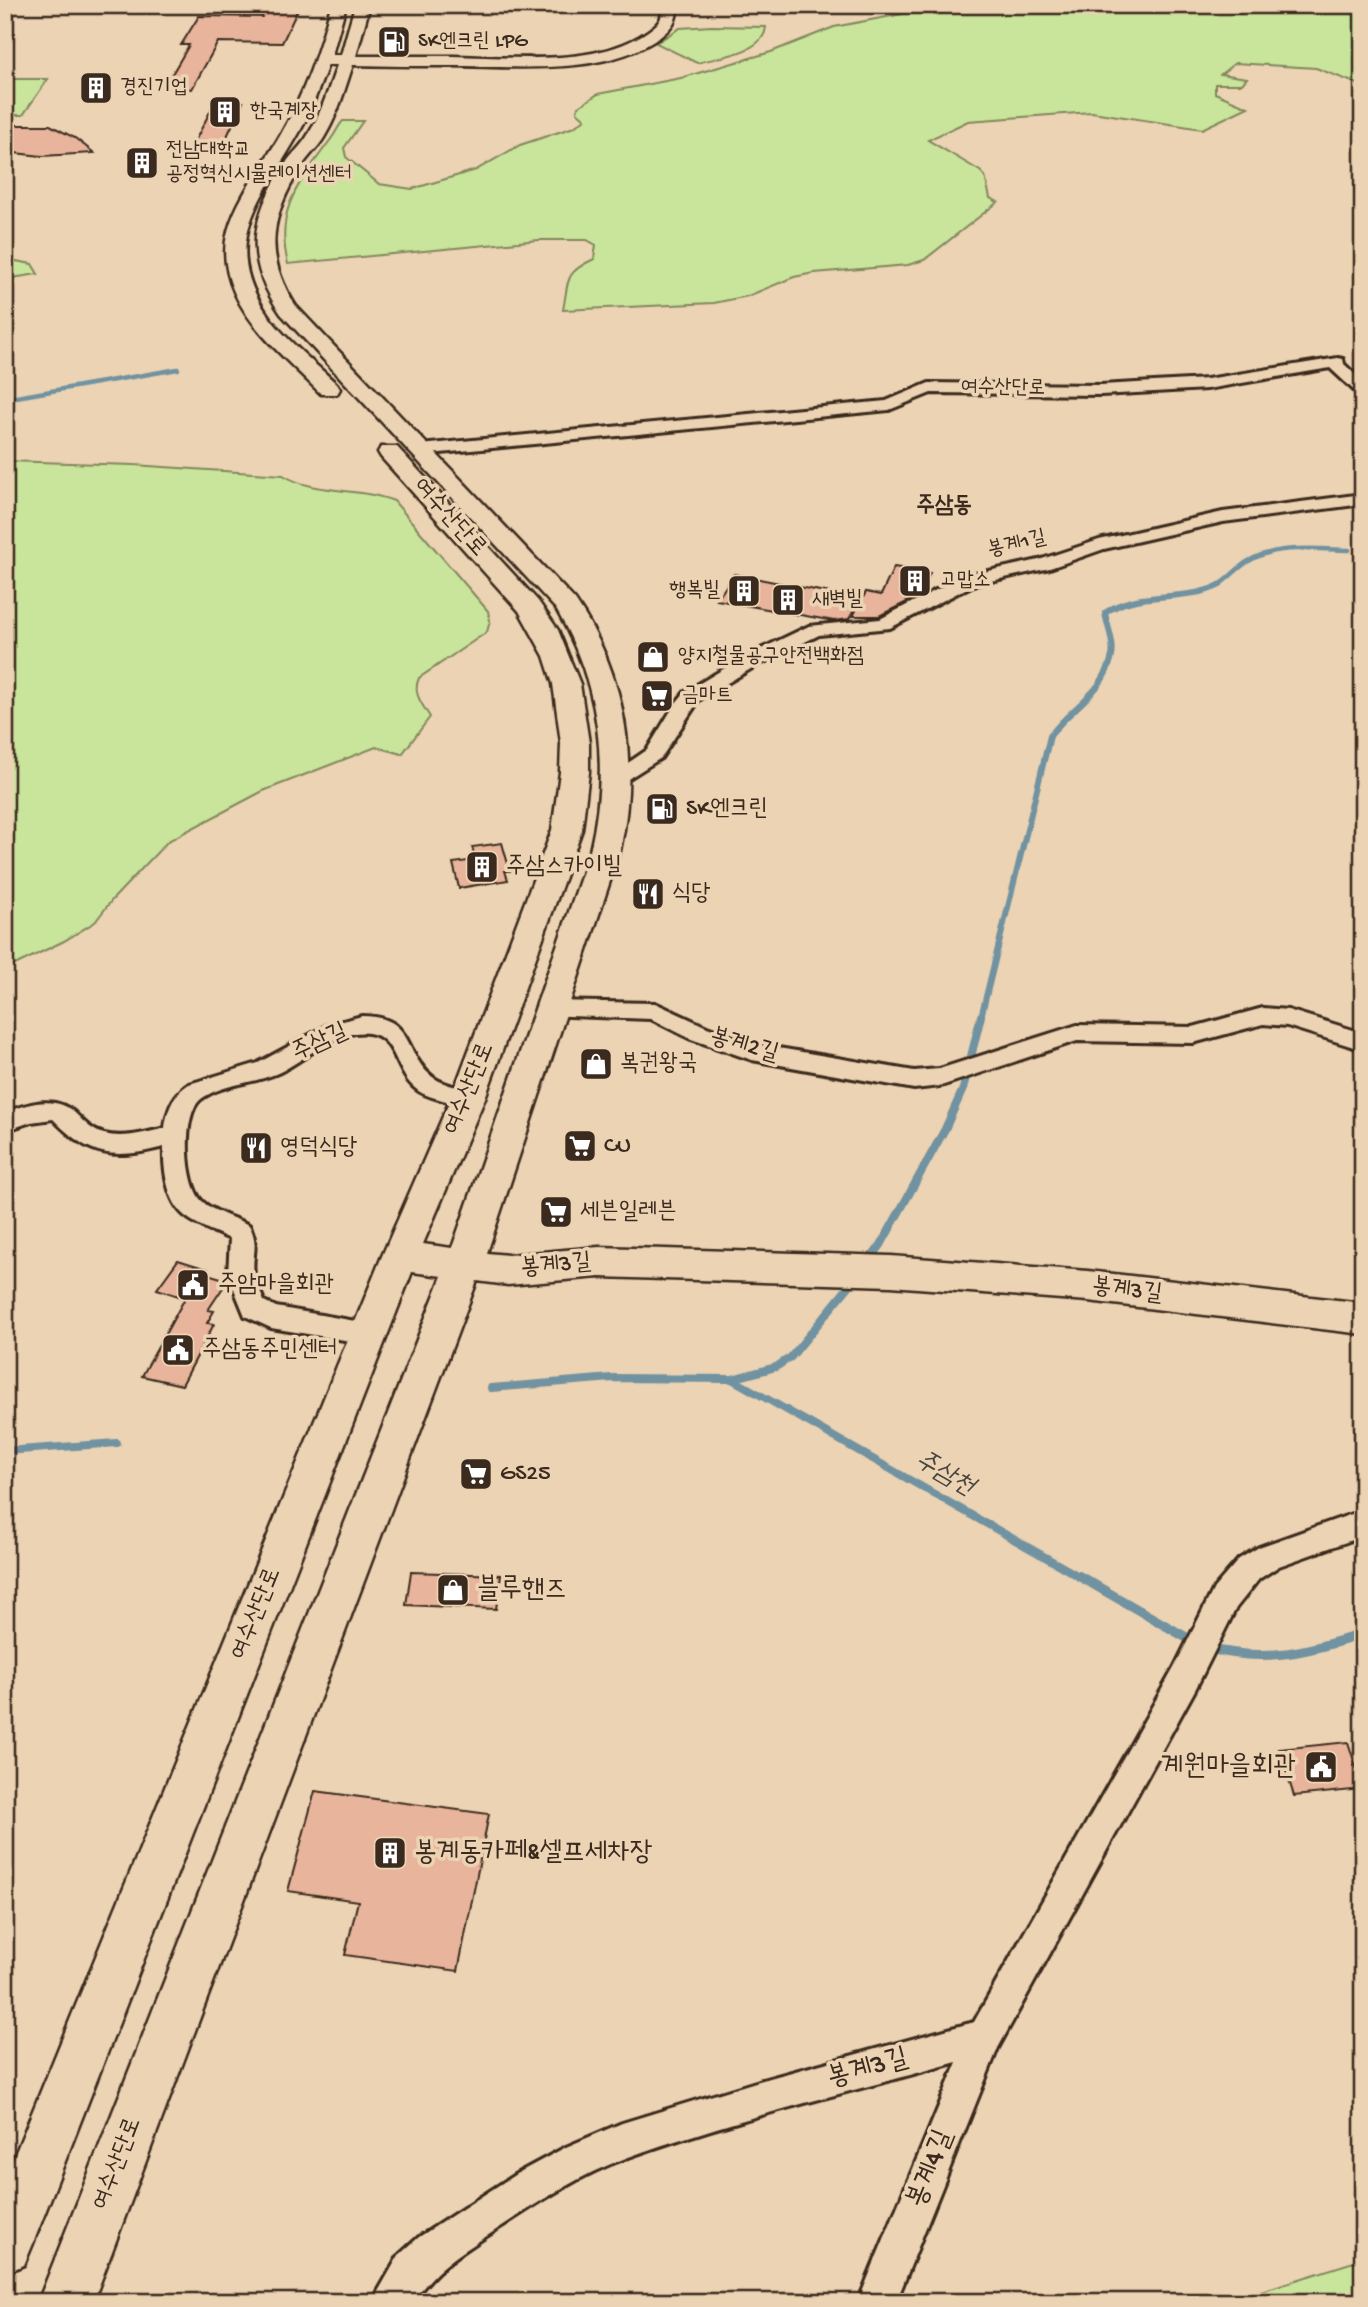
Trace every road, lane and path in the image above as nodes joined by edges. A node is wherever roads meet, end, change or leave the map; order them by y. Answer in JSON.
{"nodes":[{"id":1,"x":340,"y":5,"type":"edge"},
{"id":2,"x":363,"y":5,"type":"edge"},
{"id":3,"x":661,"y":5,"type":"edge"},
{"id":4,"x":667,"y":5,"type":"edge"},
{"id":5,"x":322,"y":58,"type":"junction"},
{"id":6,"x":349,"y":59,"type":"junction"},
{"id":7,"x":1363,"y":391,"type":"edge"},
{"id":8,"x":342,"y":402,"type":"dead end"},
{"id":9,"x":370,"y":431,"type":"dead end"},
{"id":10,"x":420,"y":450,"type":"junction"},
{"id":11,"x":1363,"y":499,"type":"edge"},
{"id":12,"x":574,"y":778,"type":"junction"},
{"id":13,"x":616,"y":778,"type":"junction"},
{"id":14,"x":550,"y":1009,"type":"junction"},
{"id":15,"x":1363,"y":1042,"type":"edge"},
{"id":16,"x":468,"y":1098,"type":"junction"},
{"id":17,"x":5,"y":1122,"type":"edge"},
{"id":18,"x":174,"y":1135,"type":"junction"},
{"id":19,"x":400,"y":1256,"type":"junction"},
{"id":20,"x":464,"y":1266,"type":"junction"},
{"id":21,"x":1363,"y":1319,"type":"edge"},
{"id":22,"x":369,"y":1334,"type":"junction"},
{"id":23,"x":1363,"y":1523,"type":"edge"},
{"id":24,"x":985,"y":2037,"type":"junction"},
{"id":25,"x":5,"y":2246,"type":"edge"},
{"id":26,"x":65,"y":2302,"type":"edge"},
{"id":27,"x":391,"y":2302,"type":"edge"},
{"id":28,"x":877,"y":2302,"type":"edge"}],
"edges":[{"from":1,"to":5,"type":"street"},
{"from":2,"to":6,"type":"street","name":"여수산단로"},
{"from":3,"to":6,"type":"street"},
{"from":4,"to":6,"type":"street"},
{"from":5,"to":6,"type":"street"},
{"from":5,"to":8,"type":"street"},
{"from":6,"to":10,"type":"street","name":"여수산단로"},
{"from":7,"to":10,"type":"street","name":"여수산단로"},
{"from":9,"to":12,"type":"street","name":"여수산단로"},
{"from":10,"to":13,"type":"street","name":"여수산단로"},
{"from":11,"to":13,"type":"street","name":"봉계1길"},
{"from":12,"to":13,"type":"street"},
{"from":12,"to":16,"type":"street","name":"여수산단로"},
{"from":13,"to":14,"type":"street","name":"여수산단로"},
{"from":14,"to":15,"type":"street","name":"봉계2길"},
{"from":14,"to":20,"type":"street","name":"여수산단로"},
{"from":16,"to":18,"type":"street","name":"주삼길"},
{"from":16,"to":19,"type":"street","name":"여수산단로"},
{"from":17,"to":18,"type":"street"},
{"from":18,"to":22,"type":"street","name":"주삼길"},
{"from":19,"to":20,"type":"street","name":"봉계3길"},
{"from":19,"to":22,"type":"street","name":"여수산단로"},
{"from":20,"to":21,"type":"street","name":"봉계3길"},
{"from":20,"to":26,"type":"street","name":"여수산단로"},
{"from":22,"to":25,"type":"street","name":"여수산단로"},
{"from":23,"to":24,"type":"street"},
{"from":24,"to":27,"type":"street","name":"봉계3길"},
{"from":24,"to":28,"type":"street","name":"봉계4길"}]}
